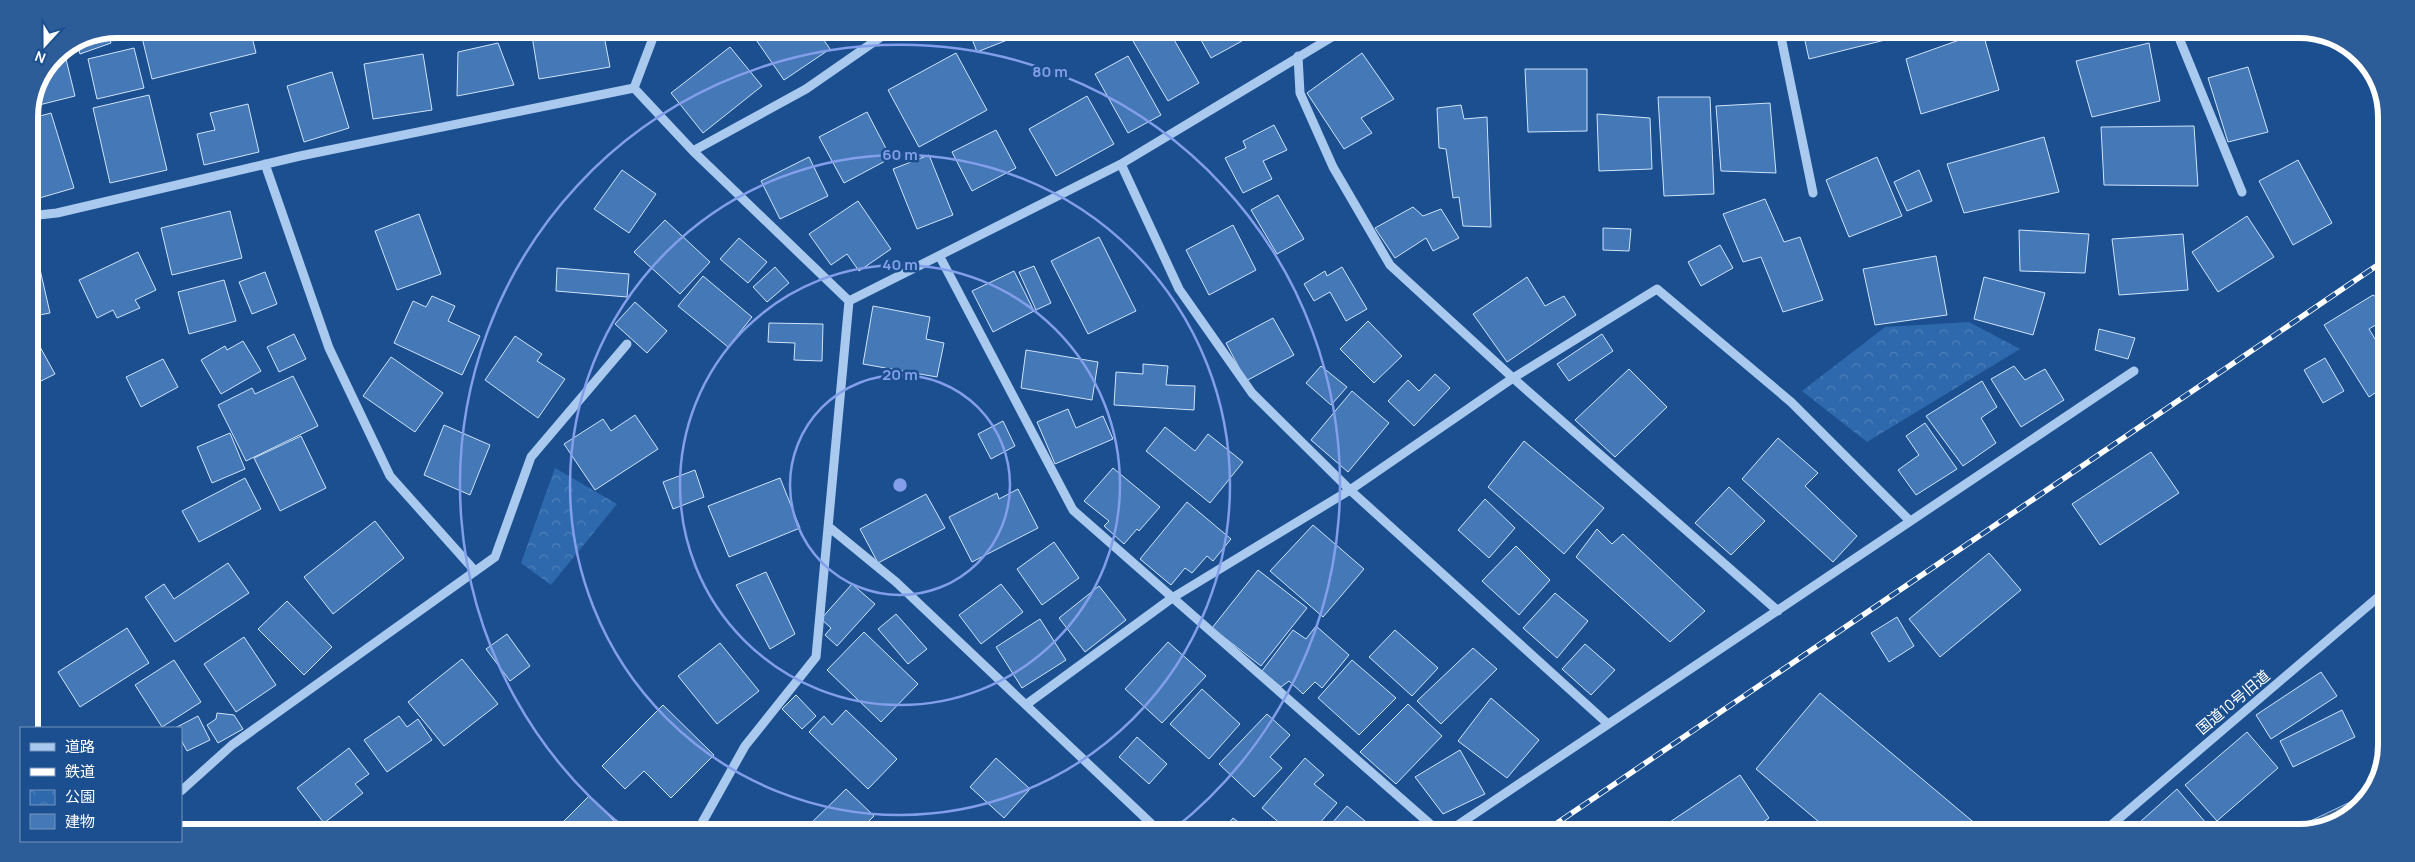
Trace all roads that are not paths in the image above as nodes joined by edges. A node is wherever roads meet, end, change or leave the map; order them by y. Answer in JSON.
{"nodes":[{"id":1,"x":653,"y":38,"type":"edge"},
{"id":2,"x":879,"y":38,"type":"edge"},
{"id":3,"x":1330,"y":38,"type":"edge"},
{"id":4,"x":1781,"y":38,"type":"edge"},
{"id":5,"x":2179,"y":38,"type":"edge"},
{"id":6,"x":1298,"y":56,"type":"junction"},
{"id":7,"x":634,"y":88,"type":"junction"},
{"id":8,"x":693,"y":151,"type":"junction"},
{"id":9,"x":264,"y":164,"type":"junction"},
{"id":10,"x":1121,"y":164,"type":"junction"},
{"id":11,"x":2242,"y":192,"type":"dead end"},
{"id":12,"x":1813,"y":193,"type":"dead end"},
{"id":13,"x":38,"y":215,"type":"edge"},
{"id":14,"x":940,"y":257,"type":"junction"},
{"id":15,"x":849,"y":301,"type":"junction"},
{"id":16,"x":627,"y":344,"type":"dead end"},
{"id":17,"x":2134,"y":371,"type":"dead end"},
{"id":18,"x":1513,"y":378,"type":"junction"},
{"id":19,"x":1350,"y":490,"type":"junction"},
{"id":20,"x":1910,"y":521,"type":"junction"},
{"id":21,"x":829,"y":527,"type":"junction"},
{"id":22,"x":475,"y":571,"type":"junction"},
{"id":23,"x":2378,"y":597,"type":"edge"},
{"id":24,"x":1172,"y":598,"type":"junction"},
{"id":25,"x":1778,"y":611,"type":"junction"},
{"id":26,"x":1026,"y":704,"type":"junction"},
{"id":27,"x":1608,"y":724,"type":"junction"},
{"id":28,"x":182,"y":790,"type":"edge"},
{"id":29,"x":701,"y":824,"type":"edge"},
{"id":30,"x":1151,"y":824,"type":"edge"},
{"id":31,"x":1429,"y":824,"type":"edge"},
{"id":32,"x":1461,"y":824,"type":"edge"},
{"id":33,"x":2113,"y":824,"type":"edge"}],
"edges":[{"from":1,"to":7,"type":"street"},
{"from":2,"to":8,"type":"street"},
{"from":3,"to":6,"type":"street"},
{"from":4,"to":12,"type":"street"},
{"from":5,"to":11,"type":"street"},
{"from":6,"to":10,"type":"street"},
{"from":6,"to":18,"type":"street"},
{"from":7,"to":8,"type":"street"},
{"from":7,"to":9,"type":"street"},
{"from":8,"to":15,"type":"street"},
{"from":9,"to":13,"type":"street"},
{"from":9,"to":22,"type":"street"},
{"from":10,"to":14,"type":"street"},
{"from":10,"to":19,"type":"street"},
{"from":14,"to":15,"type":"street"},
{"from":14,"to":24,"type":"street"},
{"from":15,"to":21,"type":"street"},
{"from":16,"to":22,"type":"street"},
{"from":17,"to":20,"type":"street"},
{"from":18,"to":19,"type":"street"},
{"from":18,"to":20,"type":"street"},
{"from":18,"to":25,"type":"street"},
{"from":19,"to":24,"type":"street"},
{"from":19,"to":27,"type":"street"},
{"from":20,"to":25,"type":"street"},
{"from":21,"to":26,"type":"street"},
{"from":21,"to":29,"type":"street"},
{"from":22,"to":28,"type":"street"},
{"from":23,"to":33,"type":"street","name":"国道10号旧道"},
{"from":24,"to":26,"type":"street"},
{"from":24,"to":31,"type":"street"},
{"from":25,"to":27,"type":"street"},
{"from":26,"to":30,"type":"street"},
{"from":27,"to":32,"type":"street"}]}
